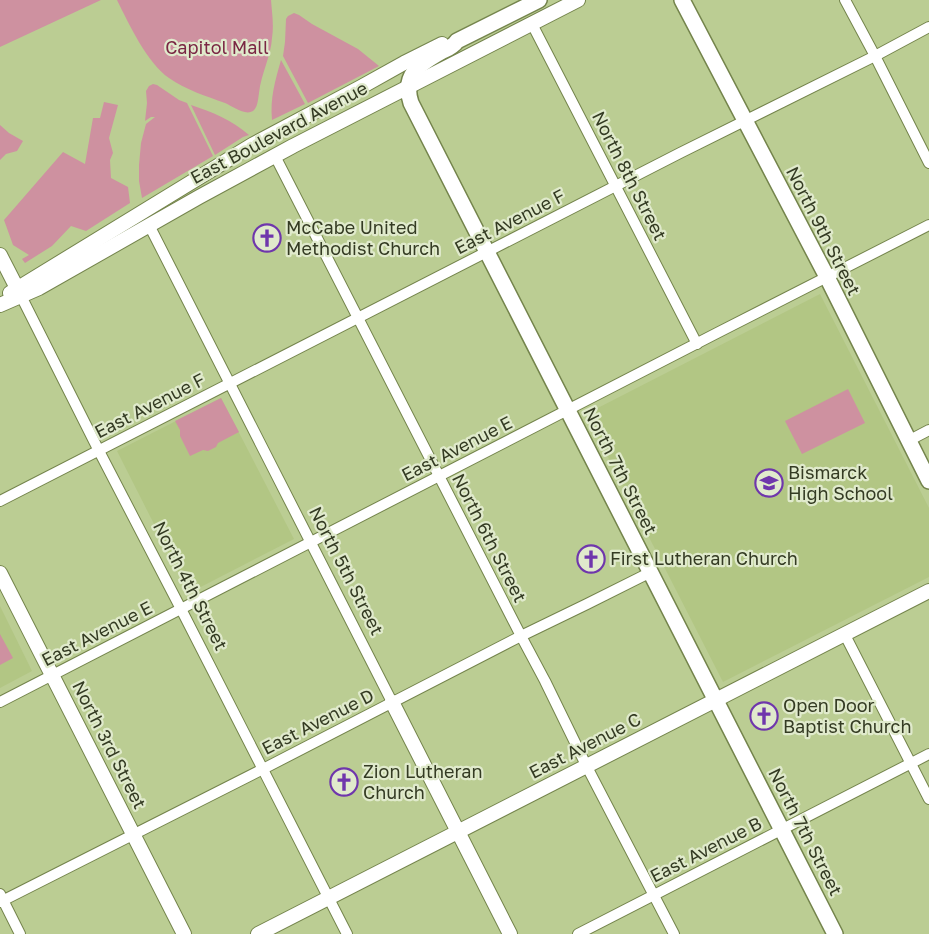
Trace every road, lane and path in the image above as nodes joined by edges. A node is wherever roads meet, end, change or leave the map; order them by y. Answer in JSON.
{"nodes":[{"id":1,"x":539,"y":0,"type":"edge"},
{"id":2,"x":578,"y":0,"type":"edge"},
{"id":3,"x":682,"y":0,"type":"edge"},
{"id":4,"x":845,"y":0,"type":"edge"},
{"id":5,"x":532,"y":24,"type":"junction"},
{"id":6,"x":929,"y":27,"type":"edge"},
{"id":7,"x":457,"y":41,"type":"junction"},
{"id":8,"x":875,"y":56,"type":"junction"},
{"id":9,"x":408,"y":87,"type":"junction"},
{"id":10,"x":744,"y":121,"type":"junction"},
{"id":11,"x":274,"y":156,"type":"junction"},
{"id":12,"x":929,"y":162,"type":"edge"},
{"id":13,"x":615,"y":186,"type":"junction"},
{"id":14,"x":149,"y":225,"type":"junction"},
{"id":15,"x":929,"y":225,"type":"edge"},
{"id":16,"x":487,"y":252,"type":"junction"},
{"id":17,"x":0,"y":255,"type":"edge"},
{"id":18,"x":827,"y":278,"type":"junction"},
{"id":19,"x":19,"y":292,"type":"junction"},
{"id":20,"x":0,"y":299,"type":"edge"},
{"id":21,"x":0,"y":305,"type":"edge"},
{"id":22,"x":358,"y":318,"type":"junction"},
{"id":23,"x":697,"y":344,"type":"junction"},
{"id":24,"x":230,"y":384,"type":"junction"},
{"id":25,"x":567,"y":410,"type":"junction"},
{"id":26,"x":929,"y":430,"type":"edge"},
{"id":27,"x":908,"y":441,"type":"junction"},
{"id":28,"x":99,"y":450,"type":"junction"},
{"id":29,"x":439,"y":476,"type":"junction"},
{"id":30,"x":929,"y":481,"type":"edge"},
{"id":31,"x":0,"y":501,"type":"edge"},
{"id":32,"x":310,"y":542,"type":"junction"},
{"id":33,"x":651,"y":572,"type":"junction"},
{"id":34,"x":0,"y":573,"type":"edge"},
{"id":35,"x":929,"y":590,"type":"edge"},
{"id":36,"x":181,"y":609,"type":"junction"},
{"id":37,"x":845,"y":635,"type":"junction"},
{"id":38,"x":521,"y":636,"type":"junction"},
{"id":39,"x":52,"y":675,"type":"junction"},
{"id":40,"x":716,"y":700,"type":"junction"},
{"id":41,"x":0,"y":702,"type":"edge"},
{"id":42,"x":392,"y":702,"type":"junction"},
{"id":43,"x":929,"y":754,"type":"edge"},
{"id":44,"x":911,"y":764,"type":"junction"},
{"id":45,"x":586,"y":766,"type":"junction"},
{"id":46,"x":263,"y":769,"type":"junction"},
{"id":47,"x":929,"y":799,"type":"edge"},
{"id":48,"x":782,"y":829,"type":"junction"},
{"id":49,"x":458,"y":832,"type":"junction"},
{"id":50,"x":133,"y":835,"type":"junction"},
{"id":51,"x":654,"y":895,"type":"junction"},
{"id":52,"x":329,"y":898,"type":"junction"},
{"id":53,"x":1,"y":899,"type":"edge"},
{"id":54,"x":20,"y":934,"type":"edge"},
{"id":55,"x":184,"y":934,"type":"edge"},
{"id":56,"x":258,"y":934,"type":"edge"},
{"id":57,"x":347,"y":934,"type":"edge"},
{"id":58,"x":510,"y":934,"type":"edge"},
{"id":59,"x":578,"y":934,"type":"edge"},
{"id":60,"x":674,"y":934,"type":"edge"},
{"id":61,"x":836,"y":934,"type":"edge"}],
"edges":[{"from":1,"to":7,"type":"main road","name":"East Boulevard Avenue"},
{"from":2,"to":5,"type":"street","name":"East Boulevard Avenue"},
{"from":3,"to":10,"type":"main road","name":"North 9th Street"},
{"from":4,"to":8,"type":"street"},
{"from":5,"to":9,"type":"street","name":"East Boulevard Avenue"},
{"from":5,"to":13,"type":"street","name":"North 8th Street"},
{"from":6,"to":8,"type":"street","name":"East Avenue F"},
{"from":7,"to":9,"type":"main road"},
{"from":7,"to":19,"type":"street","name":"East Boulevard Avenue"},
{"from":8,"to":10,"type":"street","name":"East Avenue F"},
{"from":8,"to":12,"type":"street"},
{"from":9,"to":11,"type":"street","name":"East Boulevard Avenue"},
{"from":9,"to":16,"type":"main road","name":"North 7th Street"},
{"from":10,"to":13,"type":"street","name":"East Avenue F"},
{"from":10,"to":18,"type":"main road","name":"North 9th Street"},
{"from":11,"to":14,"type":"street","name":"East Boulevard Avenue"},
{"from":11,"to":22,"type":"street","name":"North 6th Street"},
{"from":13,"to":16,"type":"street","name":"East Avenue F"},
{"from":13,"to":23,"type":"street","name":"North 8th Street"},
{"from":14,"to":19,"type":"street","name":"East Boulevard Avenue"},
{"from":14,"to":24,"type":"street","name":"North 5th Street"},
{"from":15,"to":18,"type":"street","name":"East Avenue E"},
{"from":16,"to":22,"type":"street","name":"East Avenue F"},
{"from":16,"to":25,"type":"main road","name":"North 7th Street"},
{"from":17,"to":19,"type":"street","name":"North 4th Street"},
{"from":18,"to":23,"type":"street","name":"East Avenue E"},
{"from":18,"to":27,"type":"main road","name":"North 9th Street"},
{"from":19,"to":20,"type":"street","name":"East Boulevard Avenue"},
{"from":19,"to":21,"type":"street","name":"East Boulevard Avenue"},
{"from":19,"to":28,"type":"street","name":"North 4th Street"},
{"from":22,"to":24,"type":"street","name":"East Avenue F"},
{"from":22,"to":29,"type":"street","name":"North 6th Street"},
{"from":23,"to":25,"type":"street","name":"East Avenue E"},
{"from":24,"to":28,"type":"street","name":"East Avenue F"},
{"from":24,"to":32,"type":"street","name":"North 5th Street"},
{"from":25,"to":29,"type":"street","name":"East Avenue E"},
{"from":25,"to":33,"type":"main road","name":"North 7th Street"},
{"from":26,"to":27,"type":"street"},
{"from":27,"to":30,"type":"main road","name":"North 9th Street"},
{"from":28,"to":31,"type":"street","name":"East Avenue F"},
{"from":28,"to":36,"type":"street","name":"North 4th Street"},
{"from":29,"to":32,"type":"street","name":"East Avenue E"},
{"from":29,"to":38,"type":"street","name":"North 6th Street"},
{"from":32,"to":36,"type":"street","name":"East Avenue E"},
{"from":32,"to":42,"type":"street","name":"North 5th Street"},
{"from":33,"to":38,"type":"street","name":"East Avenue D"},
{"from":33,"to":40,"type":"main road","name":"North 7th Street"},
{"from":34,"to":39,"type":"street","name":"North 3rd Street"},
{"from":35,"to":37,"type":"street","name":"East Avenue C"},
{"from":36,"to":39,"type":"street","name":"East Avenue E"},
{"from":36,"to":46,"type":"street","name":"North 4th Street"},
{"from":37,"to":40,"type":"street","name":"East Avenue C"},
{"from":37,"to":44,"type":"street"},
{"from":38,"to":42,"type":"street","name":"East Avenue D"},
{"from":38,"to":45,"type":"street","name":"North 6th Street"},
{"from":39,"to":41,"type":"street","name":"East Avenue E"},
{"from":39,"to":50,"type":"street","name":"North 3rd Street"},
{"from":40,"to":45,"type":"street","name":"East Avenue C"},
{"from":40,"to":48,"type":"main road","name":"North 7th Street"},
{"from":42,"to":46,"type":"street","name":"East Avenue D"},
{"from":42,"to":49,"type":"street","name":"North 5th Street"},
{"from":43,"to":44,"type":"street","name":"East Avenue B"},
{"from":44,"to":47,"type":"street"},
{"from":44,"to":48,"type":"street","name":"East Avenue B"},
{"from":45,"to":49,"type":"street","name":"East Avenue C"},
{"from":45,"to":51,"type":"street","name":"North 6th Street"},
{"from":46,"to":50,"type":"street","name":"East Avenue D"},
{"from":46,"to":52,"type":"street","name":"North 4th Street"},
{"from":48,"to":51,"type":"street","name":"East Avenue B"},
{"from":48,"to":61,"type":"main road","name":"North 7th Street"},
{"from":49,"to":52,"type":"street","name":"East Avenue C"},
{"from":49,"to":58,"type":"street","name":"North 5th Street"},
{"from":50,"to":53,"type":"street","name":"East Avenue D"},
{"from":50,"to":55,"type":"street","name":"North 3rd Street"},
{"from":51,"to":59,"type":"street","name":"East Avenue B"},
{"from":51,"to":60,"type":"street","name":"North 6th Street"},
{"from":52,"to":56,"type":"street","name":"East Avenue C"},
{"from":52,"to":57,"type":"street","name":"North 4th Street"},
{"from":53,"to":54,"type":"street"}]}
